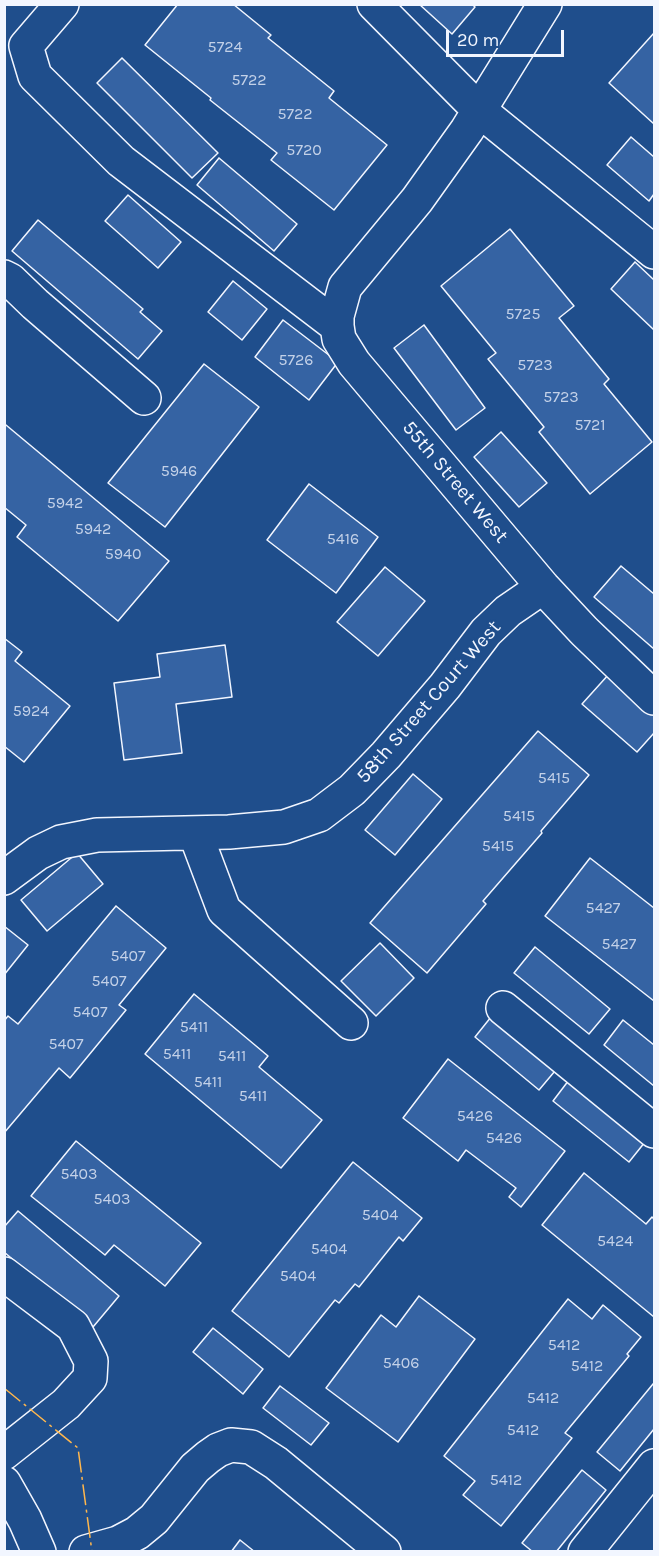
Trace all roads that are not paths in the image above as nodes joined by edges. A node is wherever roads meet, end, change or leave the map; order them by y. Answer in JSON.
{"nodes":[{"id":1,"x":62,"y":4,"type":"edge"},
{"id":2,"x":374,"y":4,"type":"edge"},
{"id":3,"x":545,"y":4,"type":"edge"},
{"id":4,"x":479,"y":110,"type":"junction"},
{"id":5,"x":654,"y":252,"type":"edge"},
{"id":6,"x":4,"y":277,"type":"edge"},
{"id":7,"x":337,"y":326,"type":"junction"},
{"id":8,"x":144,"y":398,"type":"dead end"},
{"id":9,"x":543,"y":587,"type":"junction"},
{"id":10,"x":654,"y":699,"type":"edge"},
{"id":11,"x":195,"y":833,"type":"junction"},
{"id":12,"x":4,"y":878,"type":"edge"},
{"id":13,"x":503,"y":1008,"type":"dead end"},
{"id":14,"x":351,"y":1023,"type":"dead end"},
{"id":15,"x":654,"y":1131,"type":"edge"},
{"id":16,"x":4,"y":1274,"type":"edge"},
{"id":17,"x":4,"y":1453,"type":"edge"},
{"id":18,"x":654,"y":1466,"type":"edge"},
{"id":19,"x":4,"y":1483,"type":"edge"},
{"id":20,"x":39,"y":1551,"type":"edge"},
{"id":21,"x":86,"y":1551,"type":"edge"},
{"id":22,"x":384,"y":1551,"type":"edge"},
{"id":23,"x":585,"y":1551,"type":"edge"}],
"edges":[{"from":1,"to":7,"type":"street"},
{"from":2,"to":4,"type":"street"},
{"from":3,"to":4,"type":"street"},
{"from":4,"to":5,"type":"street"},
{"from":4,"to":7,"type":"street"},
{"from":6,"to":8,"type":"street"},
{"from":7,"to":9,"type":"street","name":"55th Street West"},
{"from":9,"to":10,"type":"street","name":"55th Street West"},
{"from":9,"to":11,"type":"street","name":"58th Street Court West"},
{"from":11,"to":12,"type":"street","name":"58th Street Court West"},
{"from":11,"to":14,"type":"street"},
{"from":13,"to":15,"type":"street"},
{"from":16,"to":17,"type":"street"},
{"from":18,"to":23,"type":"street"},
{"from":19,"to":20,"type":"street"},
{"from":21,"to":22,"type":"street"}]}
